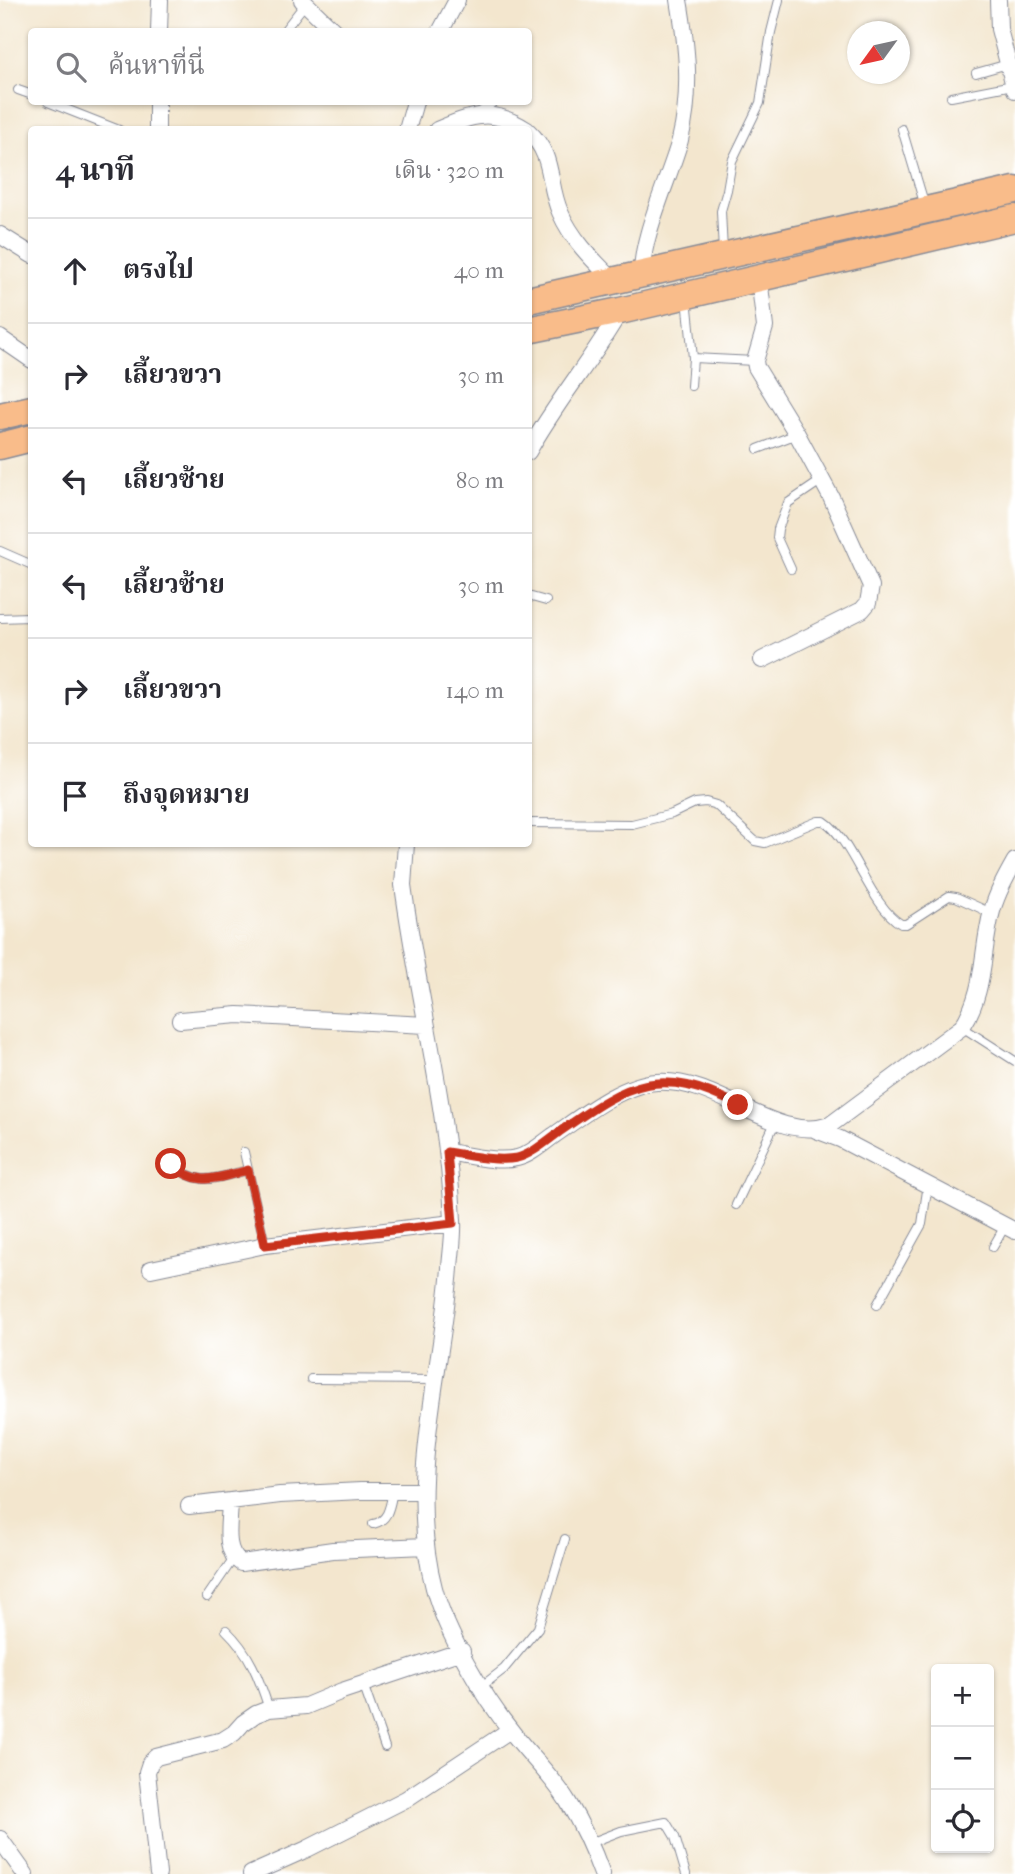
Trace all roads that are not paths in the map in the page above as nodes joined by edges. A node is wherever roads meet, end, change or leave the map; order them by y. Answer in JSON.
{"nodes":[{"id":1,"x":160,"y":0,"type":"edge"},
{"id":2,"x":457,"y":0,"type":"edge"},
{"id":3,"x":679,"y":0,"type":"edge"},
{"id":4,"x":779,"y":0,"type":"edge"},
{"id":5,"x":998,"y":0,"type":"edge"},
{"id":6,"x":303,"y":2,"type":"edge"},
{"id":7,"x":159,"y":28,"type":"edge"},
{"id":8,"x":286,"y":28,"type":"edge"},
{"id":9,"x":331,"y":28,"type":"edge"},
{"id":10,"x":442,"y":28,"type":"edge"},
{"id":11,"x":1008,"y":64,"type":"junction"},
{"id":12,"x":976,"y":72,"type":"dead end"},
{"id":13,"x":1014,"y":88,"type":"edge"},
{"id":14,"x":18,"y":90,"type":"dead end"},
{"id":15,"x":28,"y":94,"type":"edge"},
{"id":16,"x":951,"y":97,"type":"dead end"},
{"id":17,"x":56,"y":105,"type":"edge"},
{"id":18,"x":157,"y":105,"type":"edge"},
{"id":19,"x":414,"y":105,"type":"edge"},
{"id":20,"x":490,"y":105,"type":"edge"},
{"id":21,"x":477,"y":114,"type":"junction"},
{"id":22,"x":109,"y":126,"type":"edge"},
{"id":23,"x":157,"y":126,"type":"edge"},
{"id":24,"x":408,"y":126,"type":"edge"},
{"id":25,"x":457,"y":126,"type":"edge"},
{"id":26,"x":520,"y":126,"type":"edge"},
{"id":27,"x":902,"y":129,"type":"dead end"},
{"id":28,"x":532,"y":134,"type":"edge"},
{"id":29,"x":1015,"y":190,"type":"edge"},
{"id":30,"x":926,"y":209,"type":"junction"},
{"id":31,"x":1015,"y":218,"type":"edge"},
{"id":32,"x":0,"y":234,"type":"edge"},
{"id":33,"x":789,"y":239,"type":"junction"},
{"id":34,"x":28,"y":252,"type":"edge"},
{"id":35,"x":724,"y":255,"type":"junction"},
{"id":36,"x":798,"y":269,"type":"junction"},
{"id":37,"x":643,"y":275,"type":"junction"},
{"id":38,"x":759,"y":278,"type":"junction"},
{"id":39,"x":614,"y":281,"type":"junction"},
{"id":40,"x":686,"y":296,"type":"junction"},
{"id":41,"x":532,"y":299,"type":"edge"},
{"id":42,"x":620,"y":312,"type":"junction"},
{"id":43,"x":532,"y":329,"type":"edge"},
{"id":44,"x":0,"y":338,"type":"edge"},
{"id":45,"x":28,"y":355,"type":"edge"},
{"id":46,"x":693,"y":358,"type":"junction"},
{"id":47,"x":755,"y":361,"type":"junction"},
{"id":48,"x":691,"y":387,"type":"dead end"},
{"id":49,"x":28,"y":410,"type":"edge"},
{"id":50,"x":0,"y":416,"type":"edge"},
{"id":51,"x":797,"y":434,"type":"junction"},
{"id":52,"x":28,"y":439,"type":"edge"},
{"id":53,"x":532,"y":445,"type":"edge"},
{"id":54,"x":0,"y":446,"type":"edge"},
{"id":55,"x":758,"y":449,"type":"dead end"},
{"id":56,"x":822,"y":480,"type":"junction"},
{"id":57,"x":0,"y":551,"type":"edge"},
{"id":58,"x":28,"y":563,"type":"edge"},
{"id":59,"x":791,"y":569,"type":"dead end"},
{"id":60,"x":532,"y":597,"type":"edge"},
{"id":61,"x":546,"y":601,"type":"dead end"},
{"id":62,"x":28,"y":617,"type":"edge"},
{"id":63,"x":0,"y":618,"type":"edge"},
{"id":64,"x":762,"y":660,"type":"dead end"},
{"id":65,"x":532,"y":823,"type":"edge"},
{"id":66,"x":406,"y":847,"type":"edge"},
{"id":67,"x":1015,"y":861,"type":"edge"},
{"id":68,"x":991,"y":913,"type":"junction"},
{"id":69,"x":180,"y":1020,"type":"dead end"},
{"id":70,"x":426,"y":1025,"type":"junction"},
{"id":71,"x":962,"y":1027,"type":"junction"},
{"id":72,"x":1015,"y":1061,"type":"edge"},
{"id":73,"x":775,"y":1123,"type":"junction"},
{"id":74,"x":816,"y":1130,"type":"junction"},
{"id":75,"x":244,"y":1152,"type":"dead end"},
{"id":76,"x":447,"y":1152,"type":"junction"},
{"id":77,"x":171,"y":1164,"type":"dead end"},
{"id":78,"x":248,"y":1170,"type":"junction"},
{"id":79,"x":928,"y":1184,"type":"junction"},
{"id":80,"x":736,"y":1205,"type":"dead end"},
{"id":81,"x":453,"y":1223,"type":"junction"},
{"id":82,"x":1010,"y":1228,"type":"edge"},
{"id":83,"x":265,"y":1245,"type":"junction"},
{"id":84,"x":993,"y":1247,"type":"dead end"},
{"id":85,"x":151,"y":1269,"type":"dead end"},
{"id":86,"x":877,"y":1305,"type":"dead end"},
{"id":87,"x":312,"y":1379,"type":"dead end"},
{"id":88,"x":436,"y":1380,"type":"junction"},
{"id":89,"x":393,"y":1491,"type":"junction"},
{"id":90,"x":423,"y":1491,"type":"junction"},
{"id":91,"x":230,"y":1501,"type":"junction"},
{"id":92,"x":189,"y":1506,"type":"dead end"},
{"id":93,"x":373,"y":1524,"type":"dead end"},
{"id":94,"x":565,"y":1539,"type":"dead end"},
{"id":95,"x":426,"y":1546,"type":"junction"},
{"id":96,"x":233,"y":1559,"type":"junction"},
{"id":97,"x":207,"y":1597,"type":"dead end"},
{"id":98,"x":226,"y":1630,"type":"dead end"},
{"id":99,"x":462,"y":1651,"type":"junction"},
{"id":100,"x":363,"y":1684,"type":"junction"},
{"id":101,"x":482,"y":1686,"type":"junction"},
{"id":102,"x":269,"y":1709,"type":"junction"},
{"id":103,"x":510,"y":1730,"type":"junction"},
{"id":104,"x":384,"y":1747,"type":"dead end"},
{"id":105,"x":0,"y":1839,"type":"edge"},
{"id":106,"x":590,"y":1843,"type":"junction"},
{"id":107,"x":25,"y":1874,"type":"edge"},
{"id":108,"x":158,"y":1874,"type":"edge"},
{"id":109,"x":251,"y":1874,"type":"edge"},
{"id":110,"x":602,"y":1874,"type":"edge"},
{"id":111,"x":686,"y":1874,"type":"edge"}],
"edges":[{"from":1,"to":7,"type":"street"},
{"from":2,"to":10,"type":"street"},
{"from":3,"to":37,"type":"street"},
{"from":4,"to":35,"type":"lane"},
{"from":5,"to":11,"type":"street"},
{"from":6,"to":8,"type":"lane"},
{"from":6,"to":9,"type":"street"},
{"from":11,"to":12,"type":"lane"},
{"from":11,"to":13,"type":"street"},
{"from":13,"to":16,"type":"lane"},
{"from":14,"to":15,"type":"lane"},
{"from":17,"to":22,"type":"lane"},
{"from":18,"to":23,"type":"street"},
{"from":19,"to":24,"type":"street"},
{"from":20,"to":21,"type":"lane"},
{"from":21,"to":25,"type":"street"},
{"from":21,"to":26,"type":"street"},
{"from":27,"to":30,"type":"lane"},
{"from":28,"to":39,"type":"street"},
{"from":29,"to":30,"type":"main road"},
{"from":30,"to":33,"type":"main road"},
{"from":31,"to":36,"type":"main road"},
{"from":32,"to":34,"type":"street"},
{"from":33,"to":35,"type":"main road"},
{"from":33,"to":36,"type":"main road"},
{"from":35,"to":37,"type":"main road"},
{"from":36,"to":38,"type":"main road"},
{"from":37,"to":39,"type":"main road"},
{"from":38,"to":40,"type":"main road"},
{"from":38,"to":47,"type":"street"},
{"from":39,"to":41,"type":"main road"},
{"from":40,"to":42,"type":"main road"},
{"from":40,"to":46,"type":"lane"},
{"from":42,"to":43,"type":"main road"},
{"from":42,"to":53,"type":"street"},
{"from":44,"to":45,"type":"street"},
{"from":46,"to":47,"type":"lane"},
{"from":46,"to":48,"type":"lane"},
{"from":47,"to":51,"type":"street"},
{"from":49,"to":50,"type":"main road"},
{"from":51,"to":55,"type":"lane"},
{"from":51,"to":56,"type":"street"},
{"from":52,"to":54,"type":"main road"},
{"from":56,"to":59,"type":"lane"},
{"from":56,"to":64,"type":"street"},
{"from":57,"to":58,"type":"lane"},
{"from":60,"to":61,"type":"lane"},
{"from":62,"to":63,"type":"lane"},
{"from":65,"to":68,"type":"lane"},
{"from":66,"to":70,"type":"street"},
{"from":67,"to":68,"type":"street"},
{"from":68,"to":71,"type":"street"},
{"from":69,"to":70,"type":"street"},
{"from":70,"to":76,"type":"street"},
{"from":71,"to":72,"type":"lane"},
{"from":71,"to":74,"type":"street"},
{"from":73,"to":74,"type":"street"},
{"from":73,"to":76,"type":"street"},
{"from":73,"to":80,"type":"lane"},
{"from":74,"to":79,"type":"street"},
{"from":75,"to":78,"type":"lane"},
{"from":76,"to":81,"type":"street"},
{"from":77,"to":78,"type":"lane"},
{"from":78,"to":83,"type":"lane"},
{"from":79,"to":82,"type":"street"},
{"from":79,"to":86,"type":"lane"},
{"from":81,"to":83,"type":"street"},
{"from":81,"to":88,"type":"street"},
{"from":82,"to":84,"type":"lane"},
{"from":83,"to":85,"type":"street"},
{"from":87,"to":88,"type":"lane"},
{"from":88,"to":90,"type":"street"},
{"from":89,"to":90,"type":"street"},
{"from":89,"to":91,"type":"street"},
{"from":89,"to":93,"type":"lane"},
{"from":90,"to":95,"type":"street"},
{"from":91,"to":92,"type":"street"},
{"from":91,"to":96,"type":"street"},
{"from":94,"to":101,"type":"lane"},
{"from":95,"to":96,"type":"street"},
{"from":95,"to":99,"type":"street"},
{"from":96,"to":97,"type":"lane"},
{"from":98,"to":102,"type":"lane"},
{"from":99,"to":100,"type":"street"},
{"from":99,"to":101,"type":"street"},
{"from":100,"to":102,"type":"street"},
{"from":100,"to":104,"type":"lane"},
{"from":101,"to":103,"type":"street"},
{"from":102,"to":108,"type":"street"},
{"from":103,"to":106,"type":"street"},
{"from":103,"to":109,"type":"street"},
{"from":105,"to":107,"type":"street"},
{"from":106,"to":110,"type":"street"},
{"from":106,"to":111,"type":"lane"}]}
